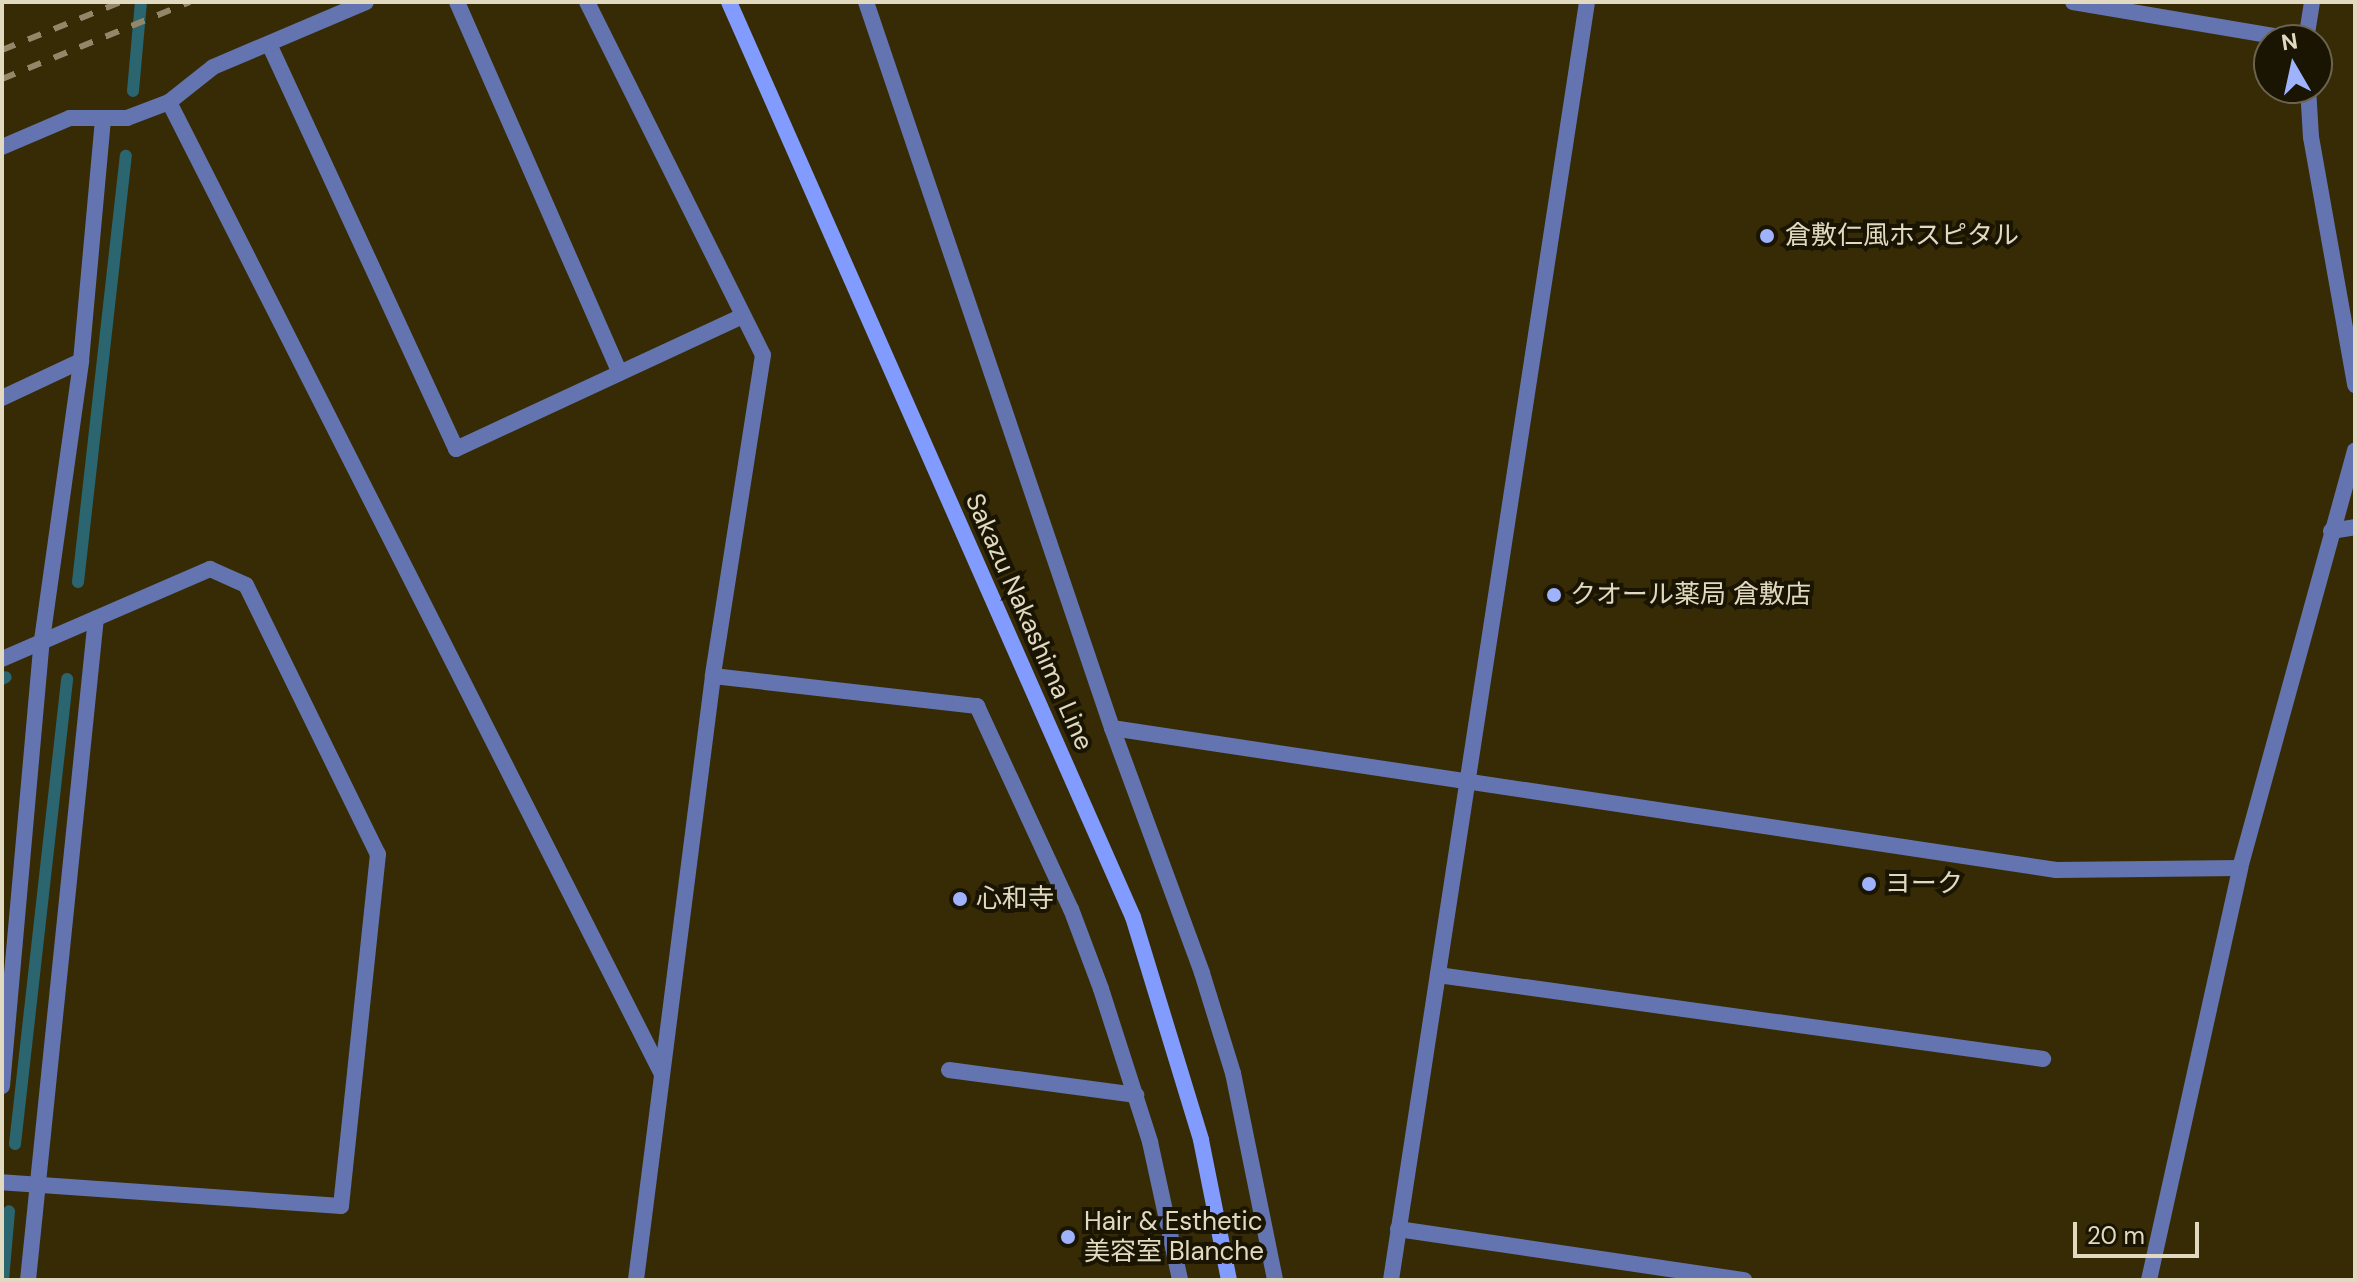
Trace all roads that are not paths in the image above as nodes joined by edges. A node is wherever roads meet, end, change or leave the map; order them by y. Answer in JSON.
{"nodes":[{"id":1,"x":366,"y":2,"type":"edge"},
{"id":2,"x":457,"y":2,"type":"edge"},
{"id":3,"x":587,"y":2,"type":"edge"},
{"id":4,"x":729,"y":2,"type":"edge"},
{"id":5,"x":866,"y":2,"type":"edge"},
{"id":6,"x":1587,"y":2,"type":"edge"},
{"id":7,"x":2073,"y":2,"type":"edge"},
{"id":8,"x":2312,"y":2,"type":"edge"},
{"id":9,"x":2309,"y":24,"type":"edge"},
{"id":10,"x":2253,"y":33,"type":"edge"},
{"id":11,"x":269,"y":44,"type":"junction"},
{"id":12,"x":169,"y":102,"type":"junction"},
{"id":13,"x":2309,"y":104,"type":"edge"},
{"id":14,"x":103,"y":118,"type":"junction"},
{"id":15,"x":2,"y":147,"type":"edge"},
{"id":16,"x":743,"y":316,"type":"junction"},
{"id":17,"x":81,"y":361,"type":"junction"},
{"id":18,"x":620,"y":373,"type":"junction"},
{"id":19,"x":2355,"y":385,"type":"edge"},
{"id":20,"x":2,"y":398,"type":"edge"},
{"id":21,"x":2355,"y":451,"type":"edge"},
{"id":22,"x":2355,"y":527,"type":"edge"},
{"id":23,"x":2331,"y":531,"type":"junction"},
{"id":24,"x":96,"y":618,"type":"junction"},
{"id":25,"x":42,"y":640,"type":"junction"},
{"id":26,"x":2,"y":659,"type":"edge"},
{"id":27,"x":713,"y":676,"type":"junction"},
{"id":28,"x":1112,"y":728,"type":"junction"},
{"id":29,"x":1468,"y":784,"type":"junction"},
{"id":30,"x":2240,"y":868,"type":"junction"},
{"id":31,"x":1438,"y":975,"type":"junction"},
{"id":32,"x":2043,"y":1059,"type":"dead end"},
{"id":33,"x":949,"y":1070,"type":"dead end"},
{"id":34,"x":662,"y":1074,"type":"junction"},
{"id":35,"x":2,"y":1086,"type":"edge"},
{"id":36,"x":1136,"y":1095,"type":"junction"},
{"id":37,"x":2,"y":1182,"type":"edge"},
{"id":38,"x":37,"y":1184,"type":"junction"},
{"id":39,"x":1398,"y":1229,"type":"junction"},
{"id":40,"x":28,"y":1280,"type":"edge"},
{"id":41,"x":636,"y":1280,"type":"edge"},
{"id":42,"x":1180,"y":1280,"type":"edge"},
{"id":43,"x":1229,"y":1280,"type":"edge"},
{"id":44,"x":1275,"y":1280,"type":"edge"},
{"id":45,"x":1391,"y":1280,"type":"edge"},
{"id":46,"x":1744,"y":1280,"type":"edge"},
{"id":47,"x":2149,"y":1280,"type":"edge"}],
"edges":[{"from":1,"to":11,"type":"street"},
{"from":2,"to":18,"type":"street"},
{"from":3,"to":16,"type":"street"},
{"from":4,"to":43,"type":"main road","name":"Sakazu Nakashima Line"},
{"from":5,"to":28,"type":"street"},
{"from":6,"to":29,"type":"street"},
{"from":7,"to":10,"type":"street"},
{"from":8,"to":9,"type":"street"},
{"from":11,"to":12,"type":"street"},
{"from":11,"to":18,"type":"street"},
{"from":12,"to":14,"type":"street"},
{"from":12,"to":34,"type":"street"},
{"from":13,"to":19,"type":"street"},
{"from":14,"to":15,"type":"street"},
{"from":14,"to":17,"type":"street"},
{"from":16,"to":18,"type":"street"},
{"from":16,"to":27,"type":"street"},
{"from":17,"to":20,"type":"street"},
{"from":17,"to":25,"type":"street"},
{"from":21,"to":23,"type":"street"},
{"from":22,"to":23,"type":"street"},
{"from":23,"to":30,"type":"street"},
{"from":24,"to":25,"type":"street"},
{"from":24,"to":38,"type":"street"},
{"from":24,"to":38,"type":"street"},
{"from":25,"to":26,"type":"street"},
{"from":25,"to":35,"type":"street"},
{"from":27,"to":34,"type":"street"},
{"from":27,"to":36,"type":"street"},
{"from":28,"to":29,"type":"street"},
{"from":28,"to":44,"type":"street"},
{"from":29,"to":30,"type":"street"},
{"from":29,"to":31,"type":"street"},
{"from":30,"to":47,"type":"street"},
{"from":31,"to":32,"type":"street"},
{"from":31,"to":39,"type":"street"},
{"from":33,"to":36,"type":"street"},
{"from":34,"to":41,"type":"street"},
{"from":36,"to":42,"type":"street"},
{"from":37,"to":38,"type":"street"},
{"from":38,"to":40,"type":"street"},
{"from":39,"to":45,"type":"street"},
{"from":39,"to":46,"type":"street"}]}
